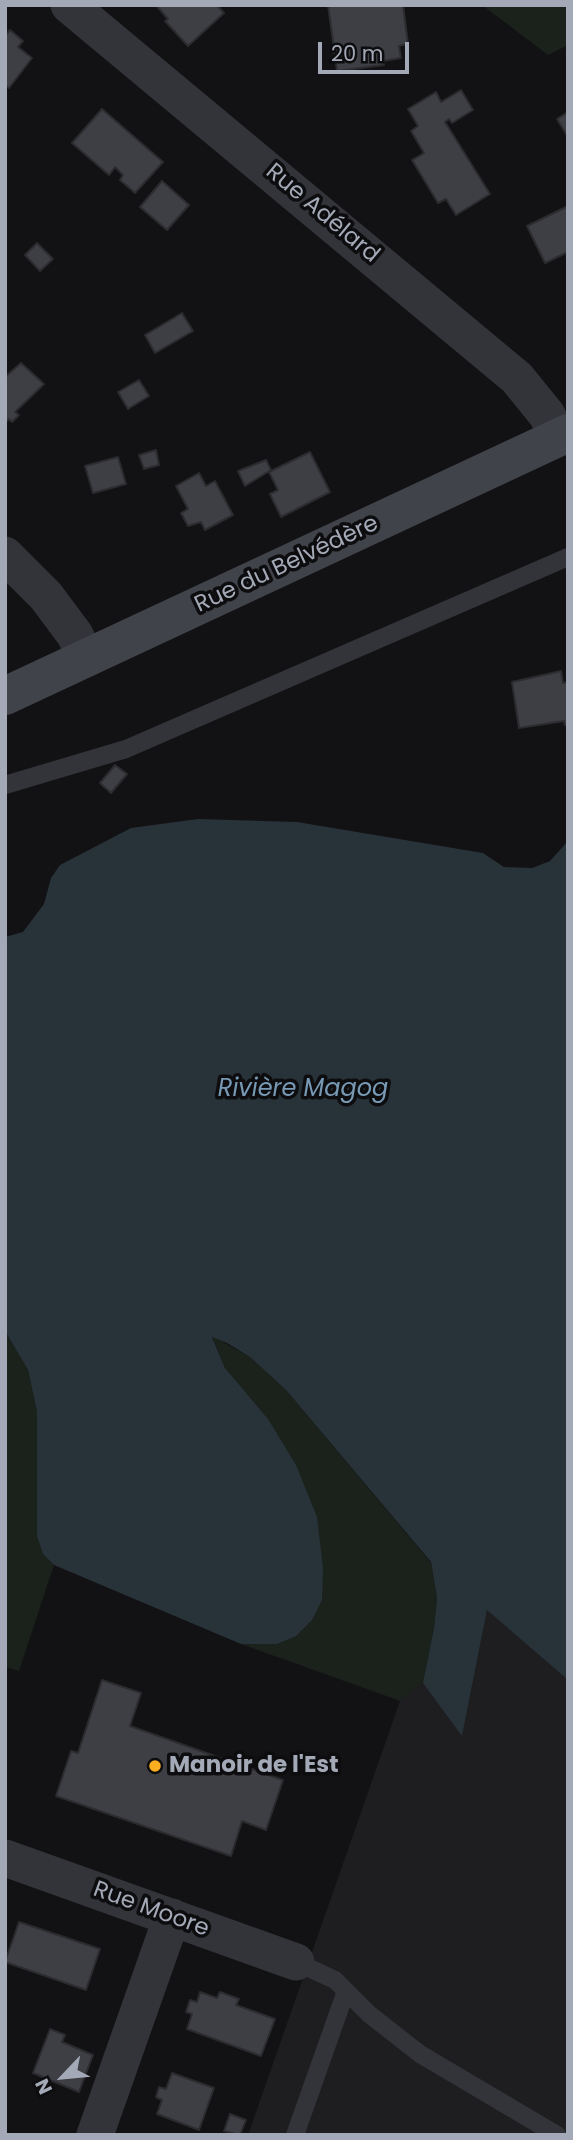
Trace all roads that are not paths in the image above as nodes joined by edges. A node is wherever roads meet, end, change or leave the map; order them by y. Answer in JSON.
{"nodes":[{"id":1,"x":69,"y":5,"type":"edge"},
{"id":2,"x":563,"y":436,"type":"edge"},
{"id":3,"x":5,"y":555,"type":"edge"},
{"id":4,"x":568,"y":557,"type":"edge"},
{"id":5,"x":86,"y":658,"type":"junction"},
{"id":6,"x":5,"y":695,"type":"edge"},
{"id":7,"x":5,"y":785,"type":"edge"},
{"id":8,"x":5,"y":1858,"type":"edge"},
{"id":9,"x":172,"y":1917,"type":"junction"},
{"id":10,"x":296,"y":1962,"type":"joint"},
{"id":11,"x":346,"y":1991,"type":"junction"},
{"id":12,"x":94,"y":2135,"type":"edge"},
{"id":13,"x":295,"y":2135,"type":"edge"},
{"id":14,"x":557,"y":2135,"type":"edge"}],
"edges":[{"from":1,"to":2,"type":"street","name":"Rue Adélard"},
{"from":2,"to":5,"type":"street","name":"Rue du Belvédère"},
{"from":3,"to":5,"type":"street"},
{"from":4,"to":7,"type":"lane"},
{"from":5,"to":6,"type":"street","name":"Rue du Belvédère"},
{"from":8,"to":9,"type":"street","name":"Rue Moore"},
{"from":9,"to":10,"type":"street","name":"Rue Moore"},
{"from":9,"to":12,"type":"street"},
{"from":10,"to":11,"type":"lane"},
{"from":11,"to":13,"type":"lane"},
{"from":11,"to":14,"type":"lane"}]}
